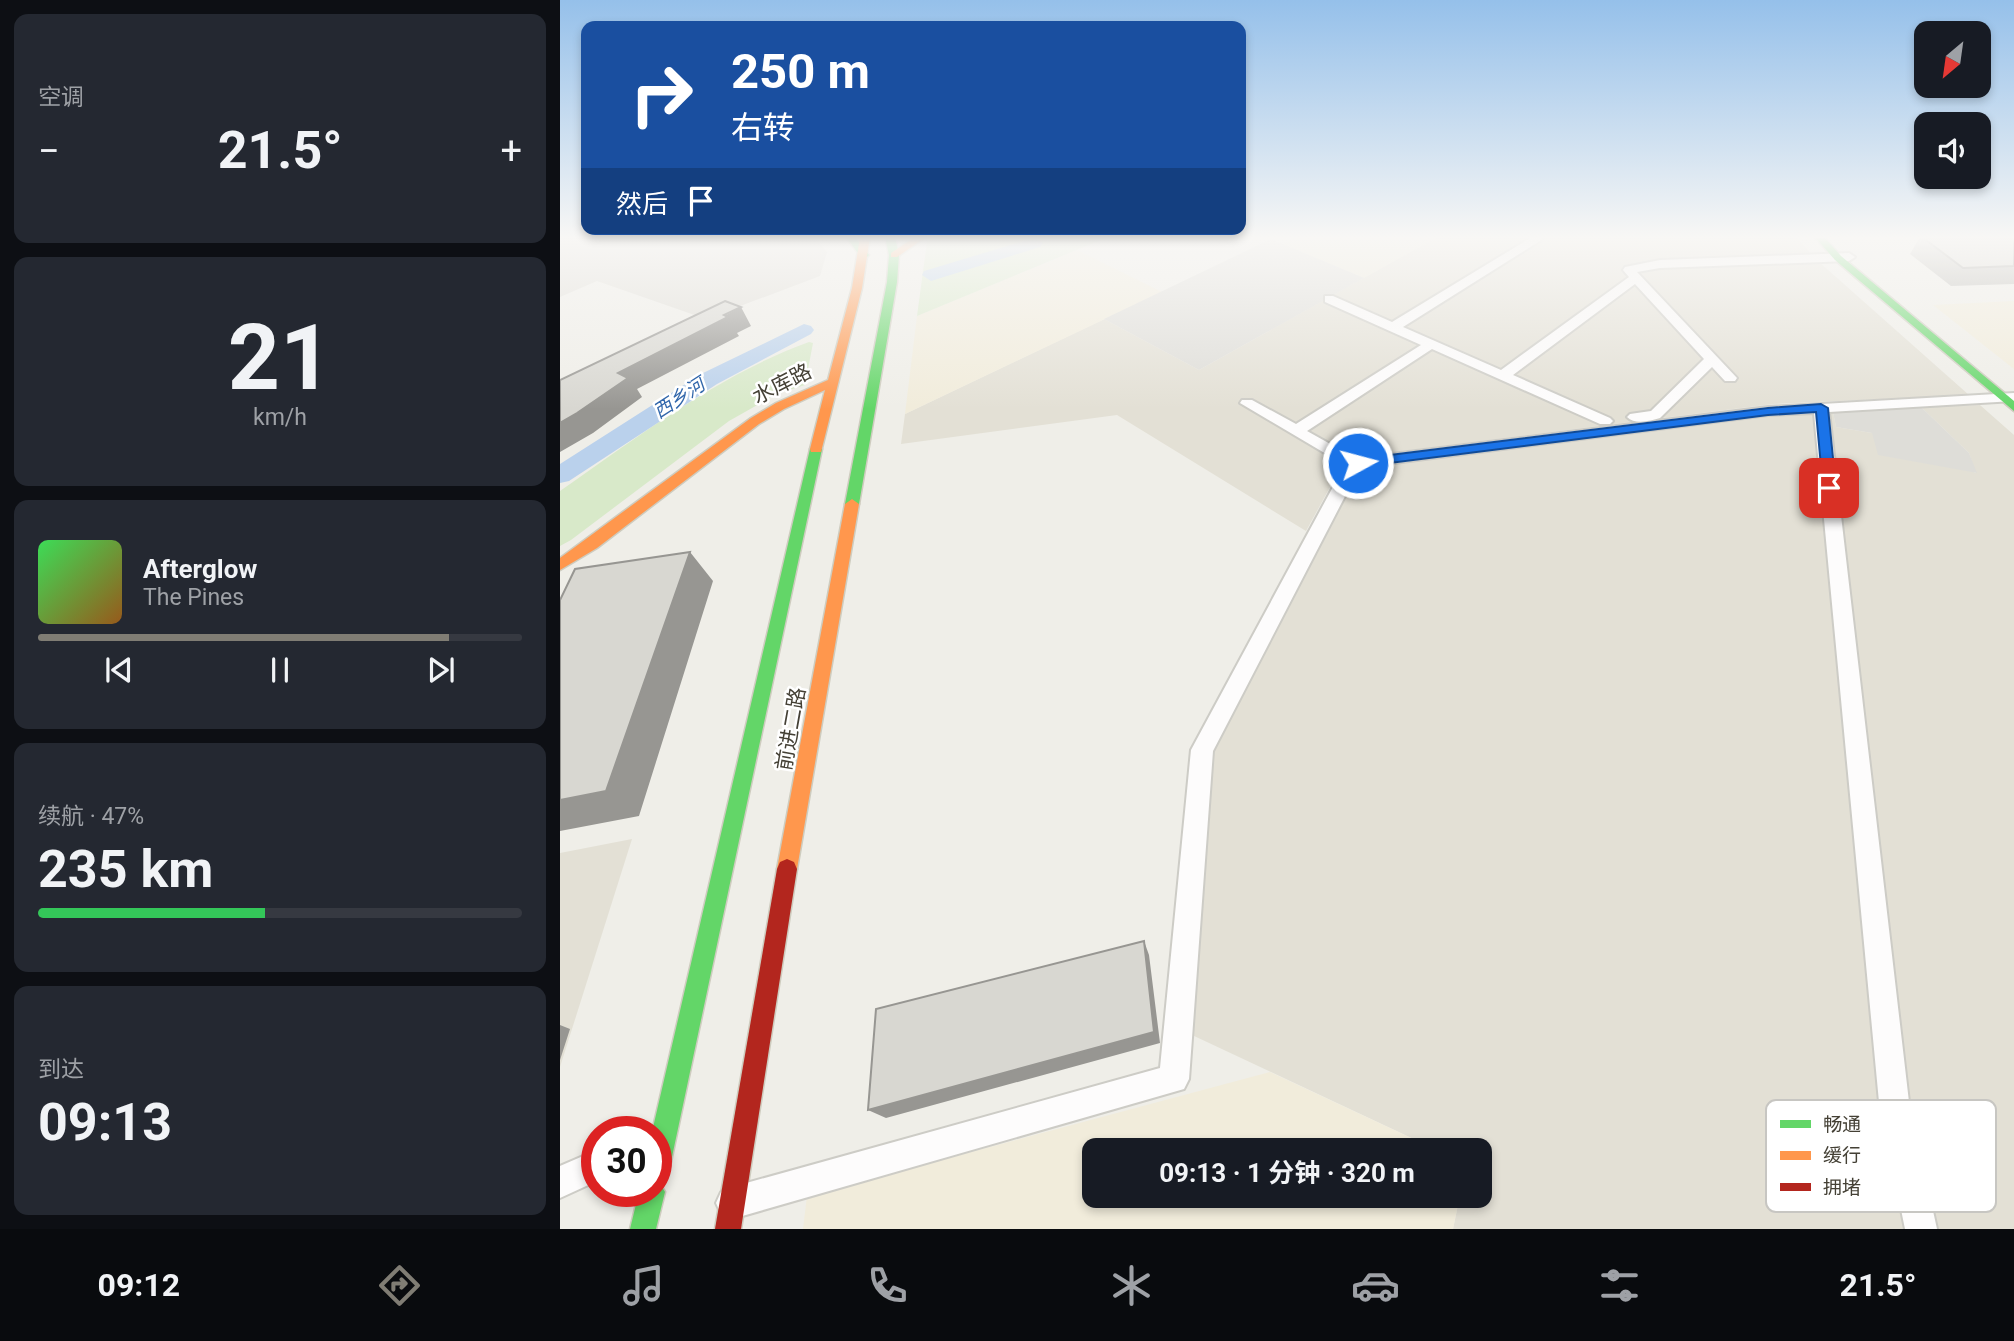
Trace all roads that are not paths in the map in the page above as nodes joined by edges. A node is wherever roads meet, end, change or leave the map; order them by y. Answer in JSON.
{"nodes":[{"id":1,"x":854,"y":294,"type":"edge"},
{"id":2,"x":890,"y":294,"type":"edge"},
{"id":3,"x":1446,"y":294,"type":"edge"},
{"id":4,"x":1613,"y":294,"type":"edge"},
{"id":5,"x":1652,"y":294,"type":"edge"},
{"id":6,"x":1887,"y":294,"type":"edge"},
{"id":7,"x":1329,"y":299,"type":"dead end"},
{"id":8,"x":1393,"y":327,"type":"junction"},
{"id":9,"x":1431,"y":344,"type":"junction"},
{"id":10,"x":1712,"y":359,"type":"junction"},
{"id":11,"x":1502,"y":376,"type":"junction"},
{"id":12,"x":1730,"y":378,"type":"dead end"},
{"id":13,"x":831,"y":383,"type":"junction"},
{"id":14,"x":2011,"y":400,"type":"edge"},
{"id":15,"x":1247,"y":403,"type":"dead end"},
{"id":16,"x":1821,"y":408,"type":"junction"},
{"id":17,"x":1605,"y":421,"type":"junction"},
{"id":18,"x":1296,"y":431,"type":"junction"},
{"id":19,"x":560,"y":554,"type":"edge"},
{"id":20,"x":560,"y":565,"type":"edge"},
{"id":21,"x":1894,"y":1100,"type":"edge"},
{"id":22,"x":664,"y":1116,"type":"edge"},
{"id":23,"x":581,"y":1172,"type":"edge"},
{"id":24,"x":560,"y":1182,"type":"edge"},
{"id":25,"x":732,"y":1203,"type":"junction"},
{"id":26,"x":648,"y":1207,"type":"edge"},
{"id":27,"x":643,"y":1229,"type":"edge"},
{"id":28,"x":728,"y":1229,"type":"edge"}],
"edges":[{"from":1,"to":13,"type":"main road","name":"前进二路"},
{"from":2,"to":25,"type":"main road","name":"前进二路"},
{"from":3,"to":8,"type":"street"},
{"from":4,"to":11,"type":"street"},
{"from":5,"to":10,"type":"street"},
{"from":6,"to":14,"type":"main road"},
{"from":7,"to":8,"type":"street"},
{"from":8,"to":9,"type":"street"},
{"from":9,"to":11,"type":"street"},
{"from":9,"to":18,"type":"street"},
{"from":10,"to":12,"type":"street"},
{"from":10,"to":17,"type":"street"},
{"from":11,"to":17,"type":"street"},
{"from":13,"to":19,"type":"main road","name":"水库路"},
{"from":13,"to":20,"type":"main road","name":"水库路"},
{"from":13,"to":22,"type":"main road","name":"前进二路"},
{"from":14,"to":16,"type":"street"},
{"from":15,"to":18,"type":"street"},
{"from":16,"to":21,"type":"street"},
{"from":16,"to":25,"type":"street"},
{"from":17,"to":18,"type":"street"},
{"from":23,"to":24,"type":"street"},
{"from":25,"to":28,"type":"main road","name":"前进二路"},
{"from":26,"to":27,"type":"main road"}]}
